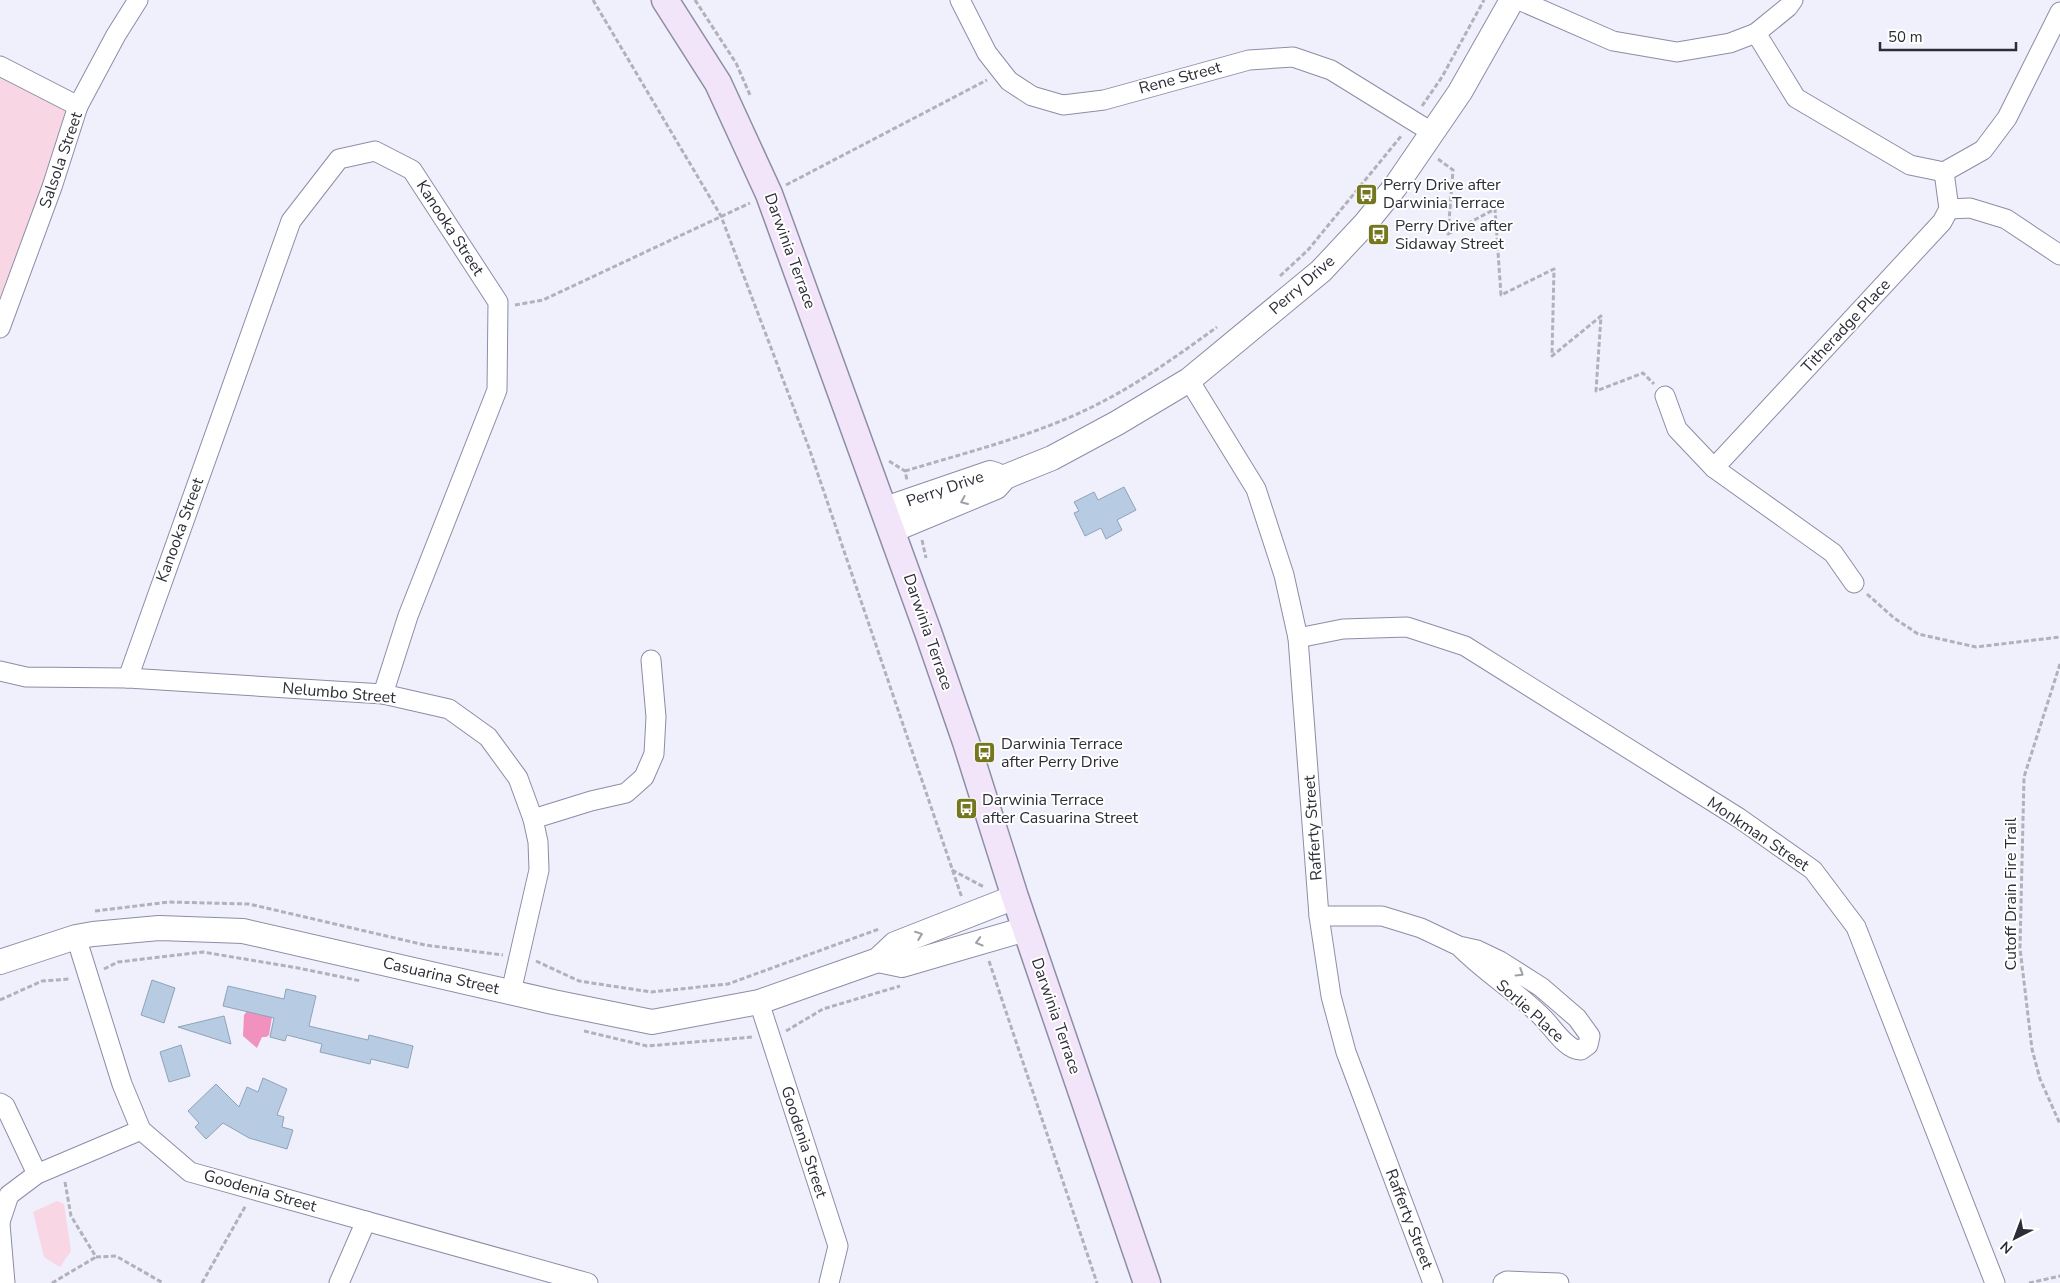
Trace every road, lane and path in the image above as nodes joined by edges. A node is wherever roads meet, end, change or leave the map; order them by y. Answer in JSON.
{"nodes":[{"id":1,"x":138,"y":0,"type":"edge"},
{"id":2,"x":593,"y":0,"type":"edge"},
{"id":3,"x":665,"y":0,"type":"edge"},
{"id":4,"x":960,"y":0,"type":"edge"},
{"id":5,"x":1484,"y":0,"type":"edge"},
{"id":6,"x":1512,"y":0,"type":"edge"},
{"id":7,"x":1519,"y":0,"type":"edge"},
{"id":8,"x":1794,"y":0,"type":"edge"},
{"id":9,"x":2060,"y":12,"type":"edge"},
{"id":10,"x":1756,"y":33,"type":"junction"},
{"id":11,"x":0,"y":66,"type":"edge"},
{"id":12,"x":1002,"y":72,"type":"junction"},
{"id":13,"x":78,"y":106,"type":"junction"},
{"id":14,"x":1412,"y":120,"type":"junction"},
{"id":15,"x":1433,"y":133,"type":"junction"},
{"id":16,"x":1446,"y":165,"type":"dead end"},
{"id":17,"x":1944,"y":172,"type":"junction"},
{"id":18,"x":770,"y":194,"type":"junction"},
{"id":19,"x":1949,"y":209,"type":"junction"},
{"id":20,"x":721,"y":216,"type":"junction"},
{"id":21,"x":2060,"y":256,"type":"edge"},
{"id":22,"x":1275,"y":280,"type":"dead end"},
{"id":23,"x":498,"y":309,"type":"junction"},
{"id":24,"x":1219,"y":326,"type":"dead end"},
{"id":25,"x":0,"y":328,"type":"edge"},
{"id":26,"x":1189,"y":380,"type":"junction"},
{"id":27,"x":1665,"y":396,"type":"joint"},
{"id":28,"x":1714,"y":468,"type":"junction"},
{"id":29,"x":905,"y":471,"type":"dead end"},
{"id":30,"x":889,"y":520,"type":"junction"},
{"id":31,"x":1854,"y":582,"type":"joint"},
{"id":32,"x":2060,"y":636,"type":"edge"},
{"id":33,"x":1298,"y":638,"type":"junction"},
{"id":34,"x":651,"y":660,"type":"dead end"},
{"id":35,"x":2060,"y":664,"type":"edge"},
{"id":36,"x":0,"y":671,"type":"edge"},
{"id":37,"x":128,"y":678,"type":"junction"},
{"id":38,"x":383,"y":694,"type":"junction"},
{"id":39,"x":534,"y":819,"type":"junction"},
{"id":40,"x":1015,"y":897,"type":"junction"},
{"id":41,"x":91,"y":912,"type":"dead end"},
{"id":42,"x":1320,"y":916,"type":"junction"},
{"id":43,"x":961,"y":919,"type":"junction"},
{"id":44,"x":887,"y":926,"type":"dead end"},
{"id":45,"x":1026,"y":929,"type":"junction"},
{"id":46,"x":76,"y":937,"type":"junction"},
{"id":47,"x":970,"y":945,"type":"junction"},
{"id":48,"x":1459,"y":946,"type":"junction"},
{"id":49,"x":520,"y":957,"type":"junction"},
{"id":50,"x":878,"y":960,"type":"junction"},
{"id":51,"x":0,"y":962,"type":"edge"},
{"id":52,"x":511,"y":992,"type":"junction"},
{"id":53,"x":759,"y":1002,"type":"junction"},
{"id":54,"x":0,"y":1102,"type":"edge"},
{"id":55,"x":2060,"y":1124,"type":"edge"},
{"id":56,"x":141,"y":1130,"type":"junction"},
{"id":57,"x":62,"y":1163,"type":"junction"},
{"id":58,"x":37,"y":1174,"type":"junction"},
{"id":59,"x":255,"y":1190,"type":"junction"},
{"id":60,"x":366,"y":1221,"type":"junction"},
{"id":61,"x":0,"y":1223,"type":"edge"},
{"id":62,"x":96,"y":1257,"type":"junction"},
{"id":63,"x":2060,"y":1276,"type":"edge"},
{"id":64,"x":5,"y":1283,"type":"edge"},
{"id":65,"x":52,"y":1283,"type":"edge"},
{"id":66,"x":163,"y":1283,"type":"edge"},
{"id":67,"x":202,"y":1283,"type":"edge"},
{"id":68,"x":339,"y":1283,"type":"edge"},
{"id":69,"x":588,"y":1283,"type":"edge"},
{"id":70,"x":829,"y":1283,"type":"edge"},
{"id":71,"x":1097,"y":1283,"type":"edge"},
{"id":72,"x":1147,"y":1283,"type":"edge"},
{"id":73,"x":1433,"y":1283,"type":"edge"},
{"id":74,"x":1503,"y":1283,"type":"edge"},
{"id":75,"x":1558,"y":1283,"type":"edge"},
{"id":76,"x":1995,"y":1283,"type":"edge"},
{"id":77,"x":2029,"y":1283,"type":"edge"}],
"edges":[{"from":1,"to":13,"type":"street","name":"Salsola Street"},
{"from":2,"to":20,"type":"path"},
{"from":3,"to":18,"type":"main road","name":"Darwinia Terrace"},
{"from":4,"to":12,"type":"street","name":"Rene Street"},
{"from":5,"to":14,"type":"path"},
{"from":6,"to":15,"type":"street","name":"Perry Drive"},
{"from":7,"to":10,"type":"street"},
{"from":8,"to":10,"type":"street"},
{"from":9,"to":17,"type":"street"},
{"from":10,"to":17,"type":"street"},
{"from":11,"to":13,"type":"street"},
{"from":12,"to":14,"type":"street","name":"Rene Street"},
{"from":12,"to":18,"type":"path"},
{"from":13,"to":25,"type":"street","name":"Salsola Street"},
{"from":14,"to":15,"type":"street","name":"Rene Street"},
{"from":14,"to":22,"type":"path"},
{"from":15,"to":26,"type":"street","name":"Perry Drive"},
{"from":16,"to":27,"type":"path"},
{"from":17,"to":19,"type":"street"},
{"from":18,"to":20,"type":"path"},
{"from":18,"to":30,"type":"main road","name":"Darwinia Terrace"},
{"from":19,"to":21,"type":"street"},
{"from":19,"to":28,"type":"street","name":"Titheradge Place"},
{"from":20,"to":23,"type":"path"},
{"from":20,"to":43,"type":"path"},
{"from":23,"to":37,"type":"street","name":"Kanooka Street"},
{"from":23,"to":38,"type":"street","name":"Kanooka Street"},
{"from":24,"to":29,"type":"path"},
{"from":26,"to":30,"type":"street","name":"Perry Drive"},
{"from":26,"to":33,"type":"street","name":"Rafferty Street"},
{"from":27,"to":28,"type":"street"},
{"from":28,"to":31,"type":"street"},
{"from":30,"to":40,"type":"main road","name":"Darwinia Terrace"},
{"from":31,"to":32,"type":"path"},
{"from":33,"to":42,"type":"street","name":"Rafferty Street"},
{"from":33,"to":76,"type":"street","name":"Monkman Street"},
{"from":34,"to":39,"type":"street"},
{"from":35,"to":55,"type":"path","name":"Cutoff Drain Fire Trail"},
{"from":36,"to":37,"type":"street","name":"Nelumbo Street"},
{"from":37,"to":38,"type":"street","name":"Nelumbo Street"},
{"from":38,"to":39,"type":"street","name":"Nelumbo Street"},
{"from":39,"to":49,"type":"street","name":"Nelumbo Street"},
{"from":40,"to":43,"type":"street","name":"Casuarina Street"},
{"from":40,"to":45,"type":"main road","name":"Darwinia Terrace"},
{"from":41,"to":49,"type":"path"},
{"from":42,"to":48,"type":"street","name":"Sorlie Place"},
{"from":42,"to":73,"type":"street","name":"Rafferty Street"},
{"from":50,"to":43,"type":"street","name":"Casuarina Street","one_way":true},
{"from":44,"to":49,"type":"path"},
{"from":45,"to":47,"type":"street","one_way":true},
{"from":45,"to":72,"type":"main road","name":"Darwinia Terrace"},
{"from":46,"to":51,"type":"street","name":"Casuarina Street"},
{"from":46,"to":52,"type":"street","name":"Casuarina Street"},
{"from":46,"to":56,"type":"street","name":"Goodenia Street"},
{"from":47,"to":50,"type":"street"},
{"from":47,"to":71,"type":"path"},
{"from":48,"to":48,"type":"street","name":"Sorlie Place","one_way":true},
{"from":49,"to":52,"type":"street","name":"Nelumbo Street"},
{"from":50,"to":53,"type":"street","name":"Casuarina Street"},
{"from":52,"to":53,"type":"street","name":"Casuarina Street"},
{"from":53,"to":70,"type":"street","name":"Goodenia Street"},
{"from":54,"to":58,"type":"street"},
{"from":56,"to":57,"type":"street"},
{"from":56,"to":59,"type":"street","name":"Goodenia Street"},
{"from":57,"to":58,"type":"street"},
{"from":57,"to":62,"type":"path"},
{"from":58,"to":61,"type":"street"},
{"from":59,"to":60,"type":"street","name":"Goodenia Street"},
{"from":59,"to":67,"type":"path"},
{"from":60,"to":68,"type":"street"},
{"from":60,"to":69,"type":"street","name":"Goodenia Street"},
{"from":61,"to":64,"type":"street"},
{"from":62,"to":65,"type":"path"},
{"from":62,"to":66,"type":"path"},
{"from":63,"to":77,"type":"path"},
{"from":74,"to":75,"type":"street"}]}
